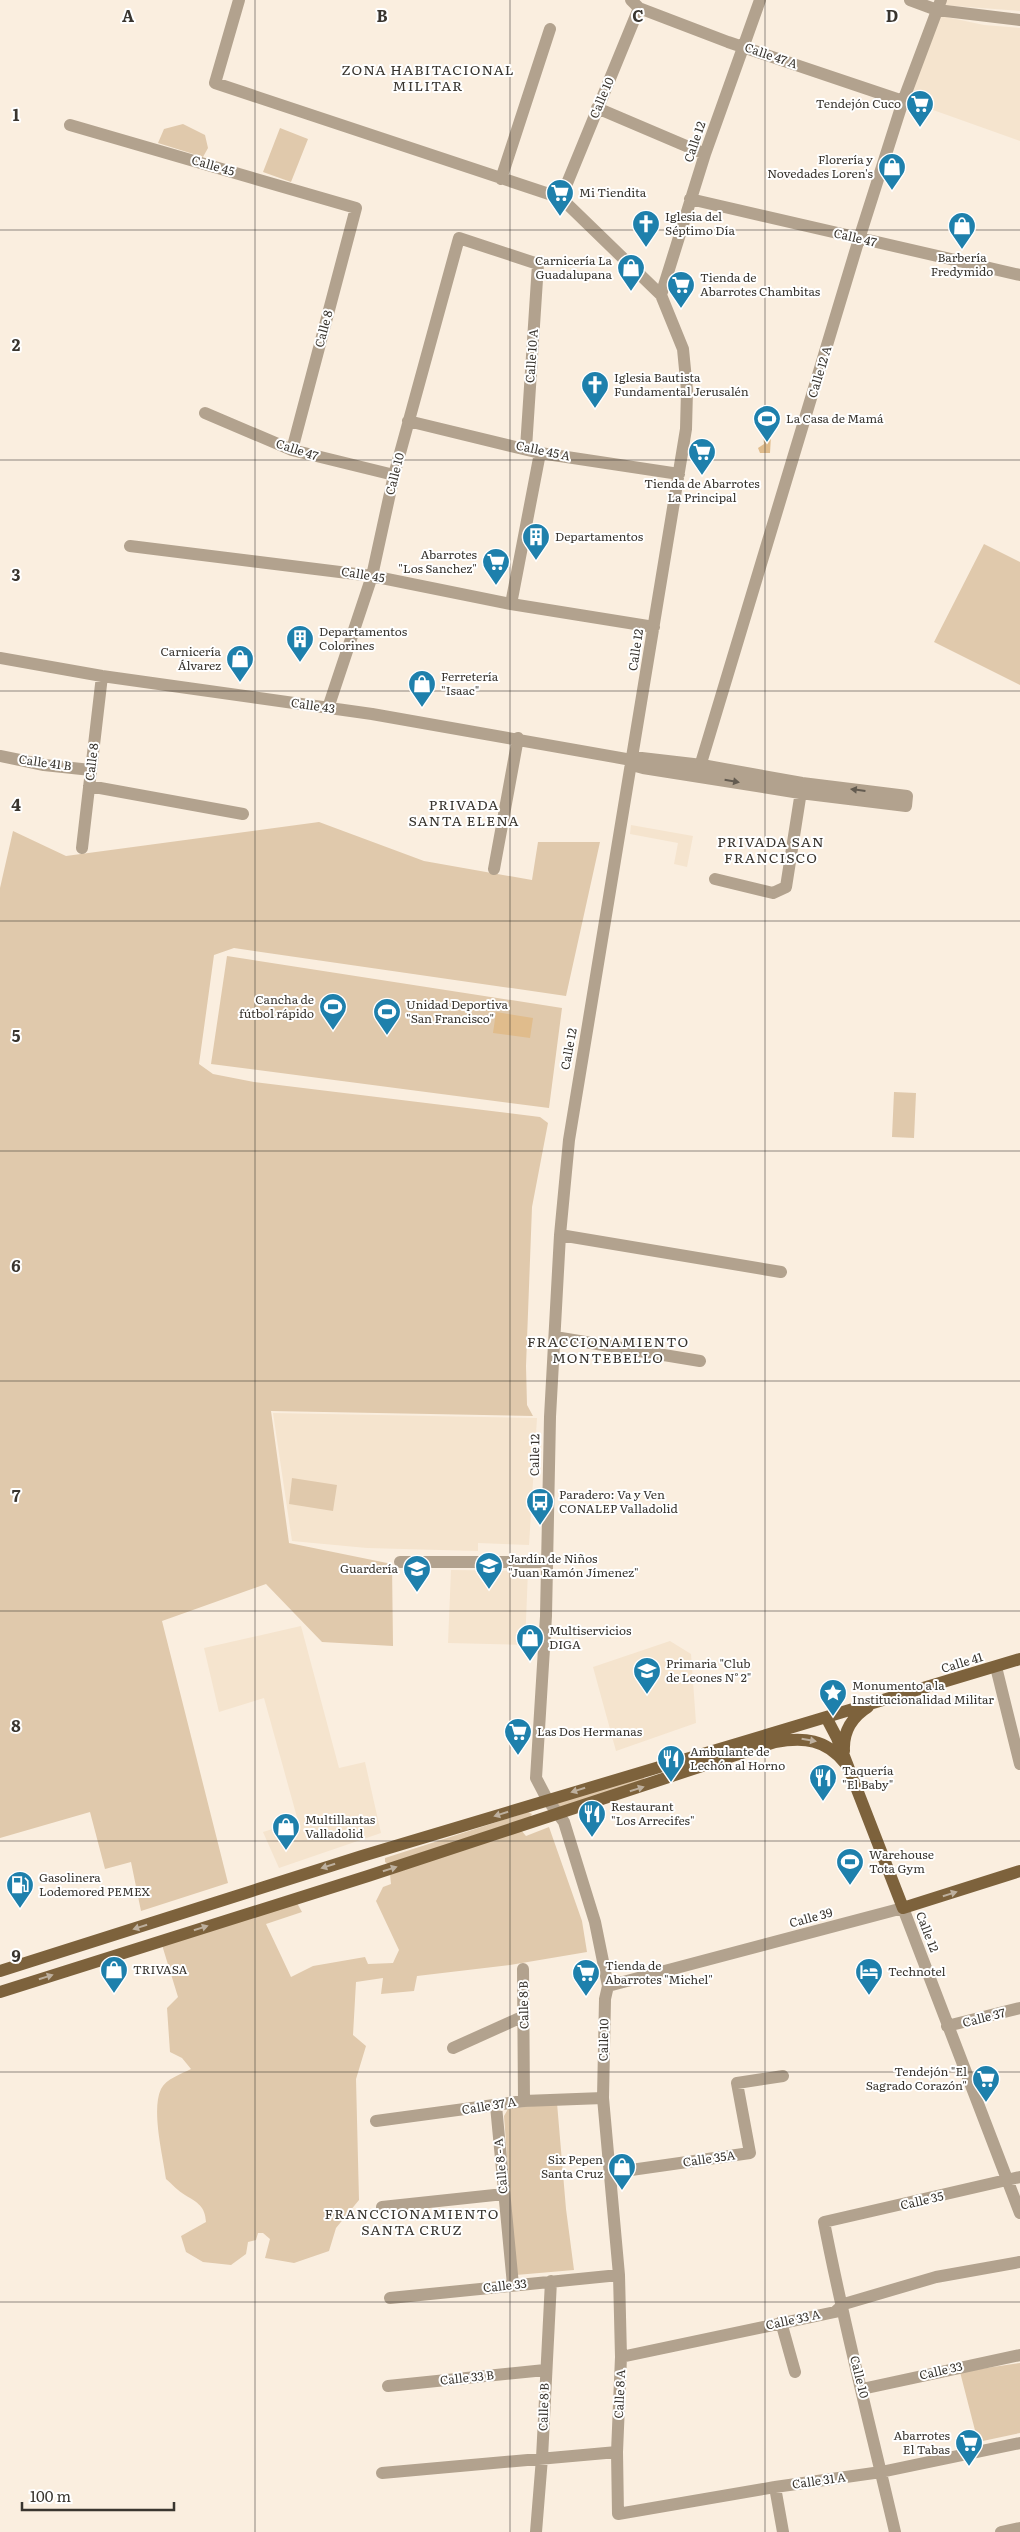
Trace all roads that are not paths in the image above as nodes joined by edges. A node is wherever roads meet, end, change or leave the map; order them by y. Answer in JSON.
{"nodes":[{"id":1,"x":239,"y":0,"type":"edge"},
{"id":2,"x":760,"y":0,"type":"edge"},
{"id":3,"x":910,"y":0,"type":"edge"},
{"id":4,"x":635,"y":4,"type":"edge"},
{"id":5,"x":939,"y":5,"type":"edge"},
{"id":6,"x":1020,"y":20,"type":"edge"},
{"id":7,"x":550,"y":30,"type":"dead end"},
{"id":8,"x":744,"y":47,"type":"junction"},
{"id":9,"x":903,"y":101,"type":"junction"},
{"id":10,"x":597,"y":108,"type":"junction"},
{"id":11,"x":70,"y":125,"type":"dead end"},
{"id":12,"x":705,"y":154,"type":"junction"},
{"id":13,"x":501,"y":178,"type":"junction"},
{"id":14,"x":561,"y":198,"type":"junction"},
{"id":15,"x":690,"y":199,"type":"junction"},
{"id":16,"x":356,"y":208,"type":"joint"},
{"id":17,"x":459,"y":238,"type":"joint"},
{"id":18,"x":860,"y":239,"type":"junction"},
{"id":19,"x":1019,"y":272,"type":"edge"},
{"id":20,"x":661,"y":295,"type":"junction"},
{"id":21,"x":205,"y":413,"type":"dead end"},
{"id":22,"x":408,"y":421,"type":"junction"},
{"id":23,"x":526,"y":448,"type":"junction"},
{"id":24,"x":292,"y":450,"type":"junction"},
{"id":25,"x":540,"y":453,"type":"junction"},
{"id":26,"x":679,"y":474,"type":"junction"},
{"id":27,"x":394,"y":475,"type":"junction"},
{"id":28,"x":130,"y":546,"type":"dead end"},
{"id":29,"x":372,"y":576,"type":"junction"},
{"id":30,"x":511,"y":604,"type":"junction"},
{"id":31,"x":654,"y":627,"type":"junction"},
{"id":32,"x":0,"y":658,"type":"edge"},
{"id":33,"x":102,"y":676,"type":"junction"},
{"id":34,"x":328,"y":708,"type":"junction"},
{"id":35,"x":518,"y":738,"type":"junction"},
{"id":36,"x":0,"y":756,"type":"edge"},
{"id":37,"x":631,"y":760,"type":"junction"},
{"id":38,"x":91,"y":770,"type":"junction"},
{"id":39,"x":700,"y":770,"type":"junction"},
{"id":40,"x":89,"y":786,"type":"junction"},
{"id":41,"x":801,"y":788,"type":"junction"},
{"id":42,"x":243,"y":814,"type":"dead end"},
{"id":43,"x":82,"y":848,"type":"dead end"},
{"id":44,"x":494,"y":870,"type":"dead end"},
{"id":45,"x":715,"y":879,"type":"dead end"},
{"id":46,"x":560,"y":1235,"type":"junction"},
{"id":47,"x":780,"y":1272,"type":"dead end"},
{"id":48,"x":554,"y":1337,"type":"junction"},
{"id":49,"x":700,"y":1361,"type":"dead end"},
{"id":50,"x":400,"y":1562,"type":"dead end"},
{"id":51,"x":546,"y":1562,"type":"junction"},
{"id":52,"x":1020,"y":1659,"type":"edge"},
{"id":53,"x":996,"y":1667,"type":"junction"},
{"id":54,"x":878,"y":1702,"type":"junction"},
{"id":55,"x":826,"y":1717,"type":"junction"},
{"id":56,"x":845,"y":1763,"type":"junction"},
{"id":57,"x":1020,"y":1764,"type":"edge"},
{"id":58,"x":547,"y":1799,"type":"junction"},
{"id":59,"x":557,"y":1813,"type":"junction"},
{"id":60,"x":362,"y":1856,"type":"junction"},
{"id":61,"x":1020,"y":1871,"type":"edge"},
{"id":62,"x":368,"y":1876,"type":"junction"},
{"id":63,"x":903,"y":1908,"type":"junction"},
{"id":64,"x":523,"y":1969,"type":"dead end"},
{"id":65,"x":0,"y":1971,"type":"edge"},
{"id":66,"x":608,"y":1986,"type":"junction"},
{"id":67,"x":0,"y":1992,"type":"edge"},
{"id":68,"x":1020,"y":2008,"type":"edge"},
{"id":69,"x":524,"y":2016,"type":"junction"},
{"id":70,"x":947,"y":2026,"type":"junction"},
{"id":71,"x":453,"y":2048,"type":"dead end"},
{"id":72,"x":783,"y":2076,"type":"dead end"},
{"id":73,"x":603,"y":2098,"type":"junction"},
{"id":74,"x":524,"y":2101,"type":"junction"},
{"id":75,"x":496,"y":2106,"type":"junction"},
{"id":76,"x":376,"y":2121,"type":"dead end"},
{"id":77,"x":610,"y":2173,"type":"junction"},
{"id":78,"x":1014,"y":2179,"type":"edge"},
{"id":79,"x":504,"y":2194,"type":"junction"},
{"id":80,"x":382,"y":2208,"type":"dead end"},
{"id":81,"x":1020,"y":2213,"type":"edge"},
{"id":82,"x":824,"y":2222,"type":"joint"},
{"id":83,"x":1020,"y":2262,"type":"edge"},
{"id":84,"x":619,"y":2275,"type":"junction"},
{"id":85,"x":551,"y":2281,"type":"junction"},
{"id":86,"x":513,"y":2285,"type":"junction"},
{"id":87,"x":390,"y":2298,"type":"dead end"},
{"id":88,"x":840,"y":2306,"type":"junction"},
{"id":89,"x":782,"y":2322,"type":"junction"},
{"id":90,"x":1020,"y":2355,"type":"edge"},
{"id":91,"x":621,"y":2357,"type":"junction"},
{"id":92,"x":545,"y":2370,"type":"junction"},
{"id":93,"x":795,"y":2372,"type":"dead end"},
{"id":94,"x":388,"y":2386,"type":"dead end"},
{"id":95,"x":862,"y":2389,"type":"junction"},
{"id":96,"x":1020,"y":2443,"type":"edge"},
{"id":97,"x":617,"y":2452,"type":"junction"},
{"id":98,"x":542,"y":2458,"type":"junction"},
{"id":99,"x":881,"y":2472,"type":"junction"},
{"id":100,"x":382,"y":2473,"type":"dead end"},
{"id":101,"x":775,"y":2487,"type":"junction"},
{"id":102,"x":618,"y":2514,"type":"joint"},
{"id":103,"x":1020,"y":2528,"type":"edge"},
{"id":104,"x":536,"y":2532,"type":"edge"},
{"id":105,"x":783,"y":2532,"type":"edge"},
{"id":106,"x":895,"y":2532,"type":"edge"},
{"id":107,"x":1000,"y":2532,"type":"edge"}],
"edges":[{"from":1,"to":13,"type":"street"},
{"from":2,"to":8,"type":"street","name":"Calle 12"},
{"from":3,"to":5,"type":"street"},
{"from":4,"to":8,"type":"street","name":"Calle 47 A"},
{"from":4,"to":10,"type":"street","name":"Calle 10"},
{"from":5,"to":6,"type":"street"},
{"from":5,"to":9,"type":"street","name":"Calle 12 A"},
{"from":7,"to":13,"type":"street"},
{"from":8,"to":9,"type":"street","name":"Calle 47 A"},
{"from":8,"to":12,"type":"street","name":"Calle 12"},
{"from":9,"to":18,"type":"street","name":"Calle 12 A"},
{"from":10,"to":12,"type":"street"},
{"from":10,"to":14,"type":"street","name":"Calle 10"},
{"from":11,"to":16,"type":"street","name":"Calle 45"},
{"from":12,"to":15,"type":"street","name":"Calle 12"},
{"from":13,"to":14,"type":"street"},
{"from":14,"to":20,"type":"street","name":"Calle 12"},
{"from":15,"to":18,"type":"street","name":"Calle 47"},
{"from":15,"to":20,"type":"street","name":"Calle 12"},
{"from":16,"to":24,"type":"street","name":"Calle 8"},
{"from":17,"to":22,"type":"street","name":"Calle 10"},
{"from":17,"to":23,"type":"street","name":"Calle 10 A"},
{"from":18,"to":19,"type":"street","name":"Calle 47"},
{"from":18,"to":39,"type":"street","name":"Calle 12 A"},
{"from":20,"to":26,"type":"street","name":"Calle 12"},
{"from":21,"to":24,"type":"street","name":"Calle 47"},
{"from":22,"to":23,"type":"street","name":"Calle 45 A"},
{"from":22,"to":27,"type":"street","name":"Calle 10"},
{"from":23,"to":25,"type":"street","name":"Calle 45 A"},
{"from":24,"to":27,"type":"street","name":"Calle 47"},
{"from":25,"to":26,"type":"street","name":"Calle 45 A"},
{"from":25,"to":30,"type":"street"},
{"from":26,"to":31,"type":"street","name":"Calle 12"},
{"from":27,"to":29,"type":"street","name":"Calle 10"},
{"from":28,"to":29,"type":"street","name":"Calle 45"},
{"from":29,"to":30,"type":"street","name":"Calle 45"},
{"from":29,"to":34,"type":"street","name":"Calle 10"},
{"from":30,"to":31,"type":"street","name":"Calle 45"},
{"from":31,"to":37,"type":"street","name":"Calle 12"},
{"from":32,"to":33,"type":"street","name":"Calle 43"},
{"from":33,"to":34,"type":"street","name":"Calle 43"},
{"from":33,"to":38,"type":"street","name":"Calle 8"},
{"from":34,"to":35,"type":"street","name":"Calle 43"},
{"from":35,"to":37,"type":"street","name":"Calle 43"},
{"from":35,"to":44,"type":"street"},
{"from":36,"to":38,"type":"street","name":"Calle 41 B"},
{"from":37,"to":39,"type":"street","name":"Calle 43"},
{"from":37,"to":46,"type":"street","name":"Calle 12"},
{"from":38,"to":40,"type":"street","name":"Calle 8"},
{"from":39,"to":41,"type":"street","name":"Calle 43"},
{"from":40,"to":42,"type":"street"},
{"from":40,"to":43,"type":"street","name":"Calle 8"},
{"from":41,"to":41,"type":"street","one_way":true},
{"from":41,"to":45,"type":"street"},
{"from":46,"to":47,"type":"street"},
{"from":46,"to":48,"type":"street","name":"Calle 12"},
{"from":48,"to":49,"type":"street"},
{"from":48,"to":51,"type":"street","name":"Calle 12"},
{"from":50,"to":51,"type":"street"},
{"from":51,"to":58,"type":"street","name":"Calle 12"},
{"from":52,"to":53,"type":"main road","name":"Calle 41"},
{"from":53,"to":54,"type":"main road","name":"Calle 41"},
{"from":53,"to":57,"type":"street"},
{"from":54,"to":55,"type":"main road","name":"Calle 41"},
{"from":54,"to":56,"type":"main road"},
{"from":55,"to":56,"type":"main road","name":"Calle 12"},
{"from":55,"to":58,"type":"main road","name":"Calle 41","one_way":true},
{"from":59,"to":56,"type":"main road","one_way":true},
{"from":56,"to":63,"type":"main road","name":"Calle 12"},
{"from":58,"to":59,"type":"street","name":"Calle 12"},
{"from":58,"to":60,"type":"main road","name":"Calle 41","one_way":true},
{"from":62,"to":59,"type":"main road","one_way":true},
{"from":59,"to":66,"type":"street","name":"Calle 10"},
{"from":60,"to":62,"type":"main road"},
{"from":60,"to":65,"type":"main road","name":"Calle 41","one_way":true},
{"from":63,"to":61,"type":"main road","name":"Calle 39","one_way":true},
{"from":67,"to":62,"type":"main road","one_way":true},
{"from":63,"to":66,"type":"street","name":"Calle 39"},
{"from":63,"to":70,"type":"street","name":"Calle 12"},
{"from":64,"to":69,"type":"street","name":"Calle 8 B"},
{"from":66,"to":73,"type":"street","name":"Calle 10"},
{"from":68,"to":70,"type":"street","name":"Calle 37"},
{"from":69,"to":71,"type":"street"},
{"from":69,"to":74,"type":"street","name":"Calle 8 B"},
{"from":70,"to":78,"type":"street","name":"Calle 12"},
{"from":72,"to":77,"type":"street","name":"Calle 35A"},
{"from":73,"to":74,"type":"street","name":"Calle 37 A"},
{"from":73,"to":77,"type":"street","name":"Calle 10"},
{"from":74,"to":75,"type":"street","name":"Calle 37 A"},
{"from":75,"to":76,"type":"street","name":"Calle 37 A"},
{"from":75,"to":79,"type":"street","name":"Calle 8 - A"},
{"from":77,"to":84,"type":"street","name":"Calle 10"},
{"from":78,"to":81,"type":"street","name":"Calle 12"},
{"from":78,"to":82,"type":"street","name":"Calle 35"},
{"from":79,"to":80,"type":"street"},
{"from":79,"to":86,"type":"street","name":"Calle 8 - A"},
{"from":82,"to":88,"type":"street","name":"Calle 10"},
{"from":83,"to":88,"type":"street","name":"Calle 33 A"},
{"from":84,"to":85,"type":"street","name":"Calle 33"},
{"from":84,"to":91,"type":"street","name":"Calle 8 A"},
{"from":85,"to":86,"type":"street","name":"Calle 33"},
{"from":85,"to":92,"type":"street","name":"Calle 8 B"},
{"from":86,"to":87,"type":"street","name":"Calle 33"},
{"from":88,"to":89,"type":"street","name":"Calle 33 A"},
{"from":88,"to":95,"type":"street","name":"Calle 10"},
{"from":89,"to":91,"type":"street","name":"Calle 33 A"},
{"from":89,"to":93,"type":"street"},
{"from":90,"to":95,"type":"street","name":"Calle 33"},
{"from":91,"to":97,"type":"street","name":"Calle 8 A"},
{"from":92,"to":94,"type":"street","name":"Calle 33 B"},
{"from":92,"to":98,"type":"street","name":"Calle 8 B"},
{"from":95,"to":99,"type":"street","name":"Calle 10"},
{"from":96,"to":99,"type":"street","name":"Calle 31 A"},
{"from":97,"to":98,"type":"street"},
{"from":97,"to":102,"type":"street","name":"Calle 8 A"},
{"from":98,"to":100,"type":"street"},
{"from":98,"to":104,"type":"street","name":"Calle 8 B"},
{"from":99,"to":101,"type":"street","name":"Calle 31 A"},
{"from":99,"to":106,"type":"street","name":"Calle 10"},
{"from":101,"to":102,"type":"street","name":"Calle 31 A"},
{"from":101,"to":105,"type":"street"},
{"from":103,"to":107,"type":"street"}]}
